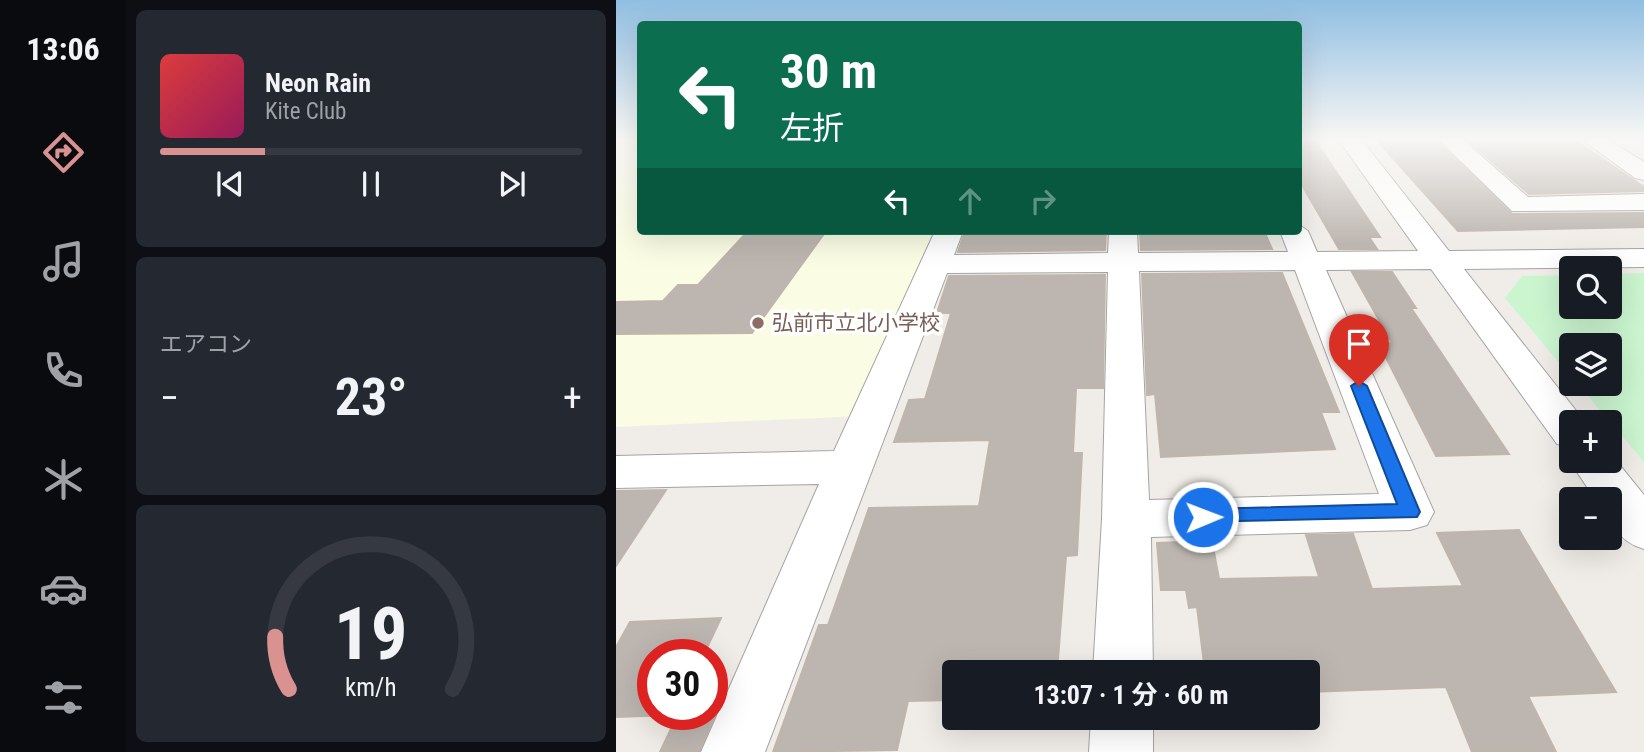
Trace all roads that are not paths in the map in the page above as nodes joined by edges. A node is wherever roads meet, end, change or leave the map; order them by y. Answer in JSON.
{"nodes":[{"id":1,"x":1376,"y":174,"type":"edge"},
{"id":2,"x":1487,"y":174,"type":"edge"},
{"id":3,"x":1644,"y":202,"type":"edge"},
{"id":4,"x":1124,"y":246,"type":"edge"},
{"id":5,"x":1301,"y":246,"type":"edge"},
{"id":6,"x":942,"y":247,"type":"edge"},
{"id":7,"x":1644,"y":258,"type":"edge"},
{"id":8,"x":1440,"y":259,"type":"junction"},
{"id":9,"x":1559,"y":417,"type":"edge"},
{"id":10,"x":849,"y":467,"type":"junction"},
{"id":11,"x":616,"y":472,"type":"edge"},
{"id":12,"x":1601,"y":473,"type":"edge"},
{"id":13,"x":1126,"y":519,"type":"junction"},
{"id":14,"x":1644,"y":530,"type":"edge"},
{"id":15,"x":1123,"y":660,"type":"edge"},
{"id":16,"x":1122,"y":730,"type":"edge"},
{"id":17,"x":733,"y":752,"type":"edge"},
{"id":18,"x":1121,"y":752,"type":"edge"}],
"edges":[{"from":1,"to":8,"type":"street"},
{"from":2,"to":3,"type":"street"},
{"from":4,"to":5,"type":"street"},
{"from":4,"to":6,"type":"street"},
{"from":4,"to":13,"type":"street"},
{"from":5,"to":8,"type":"street"},
{"from":5,"to":13,"type":"street"},
{"from":6,"to":10,"type":"street"},
{"from":7,"to":8,"type":"street"},
{"from":8,"to":9,"type":"street"},
{"from":10,"to":11,"type":"street"},
{"from":10,"to":17,"type":"street"},
{"from":12,"to":14,"type":"street"},
{"from":13,"to":15,"type":"street"},
{"from":16,"to":18,"type":"street"}]}
